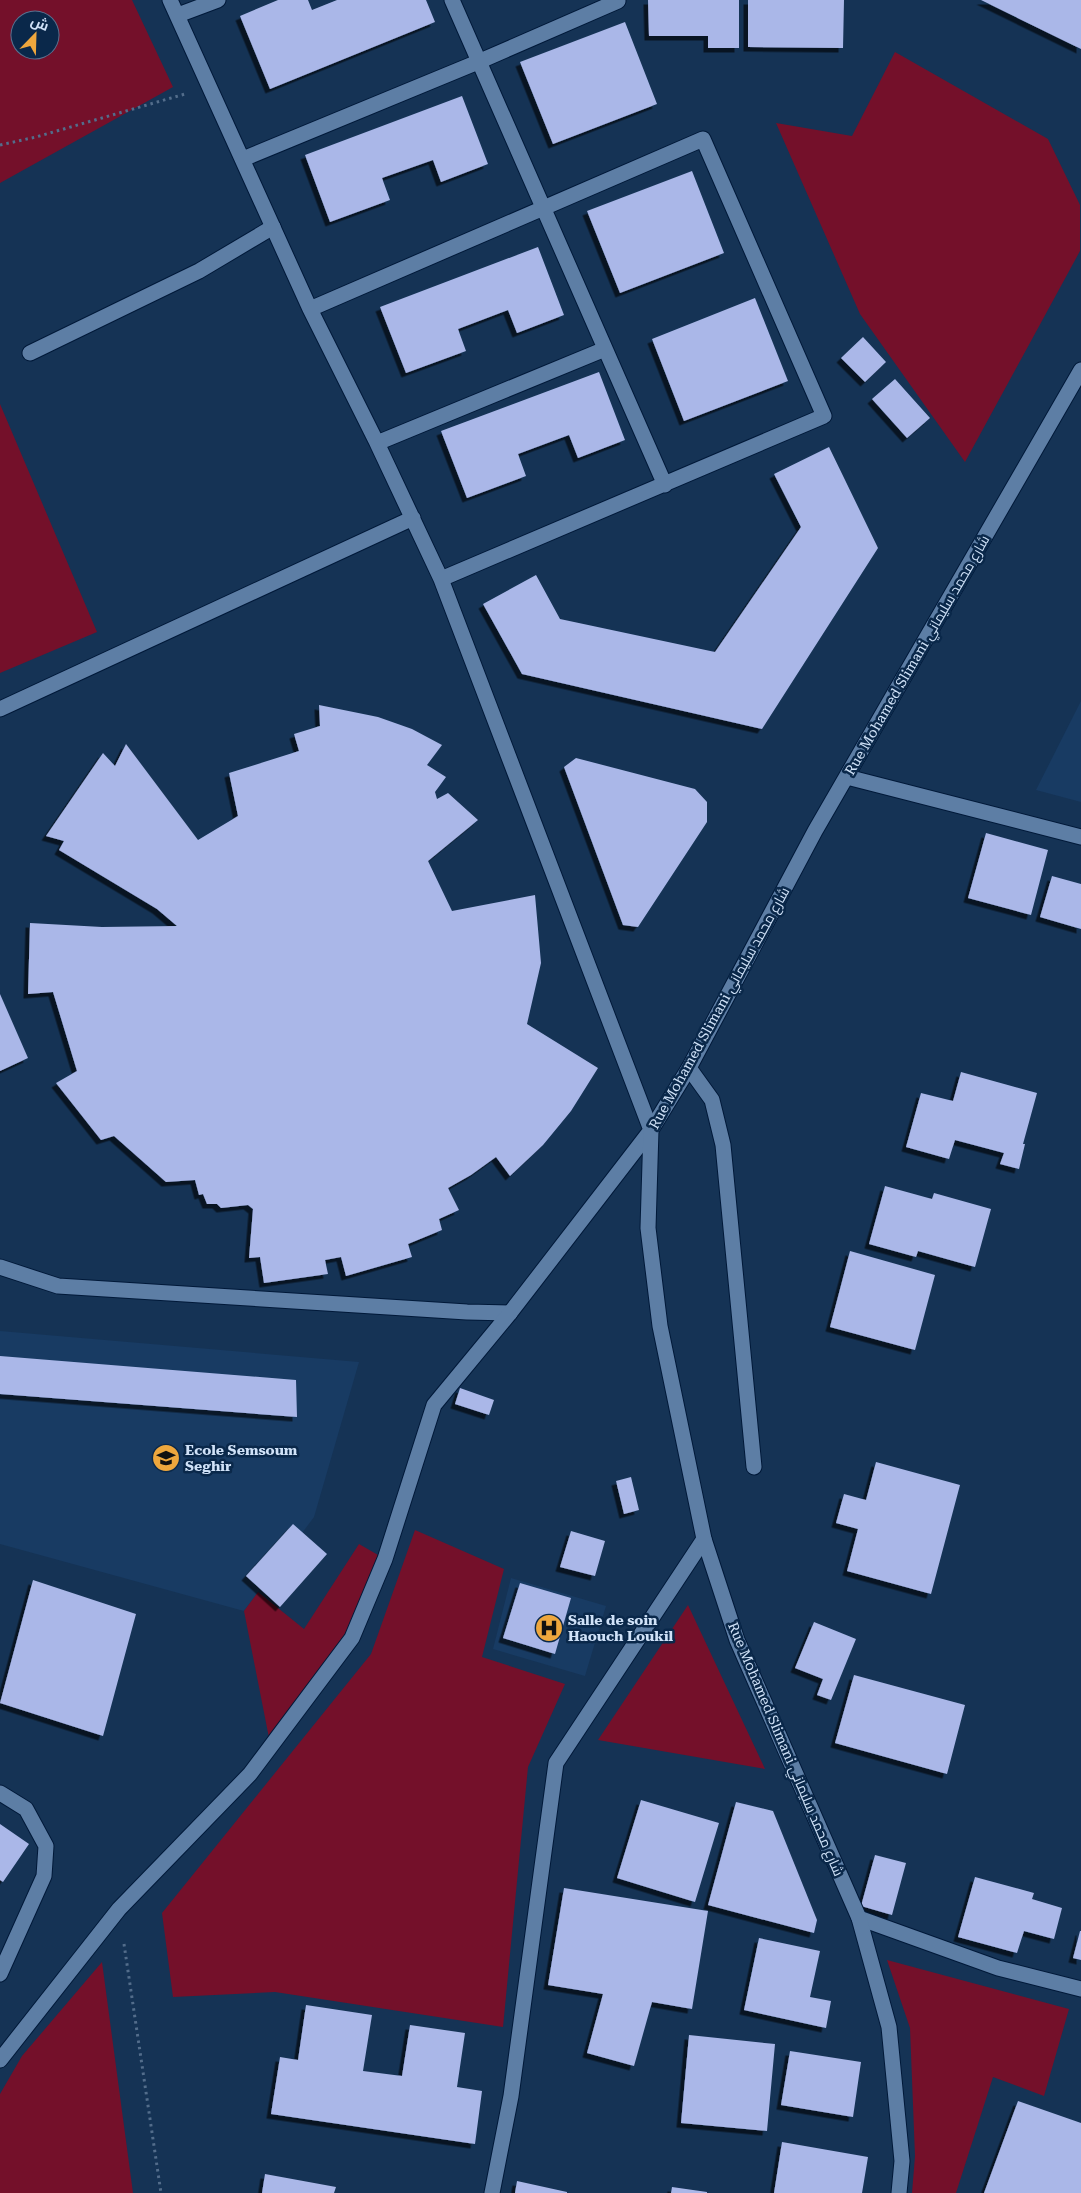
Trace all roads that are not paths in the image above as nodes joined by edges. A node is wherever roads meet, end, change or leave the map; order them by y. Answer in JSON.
{"nodes":[{"id":1,"x":170,"y":0,"type":"edge"},
{"id":2,"x":218,"y":0,"type":"edge"},
{"id":3,"x":452,"y":0,"type":"edge"},
{"id":4,"x":618,"y":1,"type":"edge"},
{"id":5,"x":178,"y":16,"type":"junction"},
{"id":6,"x":478,"y":62,"type":"junction"},
{"id":7,"x":243,"y":159,"type":"junction"},
{"id":8,"x":543,"y":208,"type":"junction"},
{"id":9,"x":273,"y":227,"type":"junction"},
{"id":10,"x":310,"y":309,"type":"junction"},
{"id":11,"x":605,"y":349,"type":"junction"},
{"id":12,"x":30,"y":353,"type":"dead end"},
{"id":13,"x":1081,"y":370,"type":"edge"},
{"id":14,"x":377,"y":443,"type":"junction"},
{"id":15,"x":665,"y":485,"type":"junction"},
{"id":16,"x":413,"y":518,"type":"junction"},
{"id":17,"x":441,"y":580,"type":"junction"},
{"id":18,"x":0,"y":709,"type":"edge"},
{"id":19,"x":847,"y":777,"type":"junction"},
{"id":20,"x":1081,"y":837,"type":"edge"},
{"id":21,"x":689,"y":1068,"type":"junction"},
{"id":22,"x":650,"y":1130,"type":"junction"},
{"id":23,"x":0,"y":1267,"type":"edge"},
{"id":24,"x":510,"y":1313,"type":"junction"},
{"id":25,"x":754,"y":1468,"type":"dead end"},
{"id":26,"x":704,"y":1539,"type":"junction"},
{"id":27,"x":0,"y":1792,"type":"edge"},
{"id":28,"x":859,"y":1918,"type":"junction"},
{"id":29,"x":4,"y":1953,"type":"edge"},
{"id":30,"x":0,"y":1974,"type":"edge"},
{"id":31,"x":1081,"y":1989,"type":"edge"},
{"id":32,"x":0,"y":2060,"type":"edge"},
{"id":33,"x":492,"y":2193,"type":"edge"},
{"id":34,"x":899,"y":2193,"type":"edge"}],
"edges":[{"from":1,"to":5,"type":"street"},
{"from":2,"to":5,"type":"street"},
{"from":3,"to":6,"type":"street"},
{"from":4,"to":6,"type":"street"},
{"from":5,"to":7,"type":"street"},
{"from":6,"to":7,"type":"street"},
{"from":6,"to":8,"type":"street"},
{"from":7,"to":9,"type":"street"},
{"from":8,"to":10,"type":"street"},
{"from":8,"to":11,"type":"street"},
{"from":8,"to":15,"type":"street"},
{"from":9,"to":10,"type":"street"},
{"from":9,"to":12,"type":"street"},
{"from":10,"to":14,"type":"street"},
{"from":11,"to":14,"type":"street"},
{"from":11,"to":15,"type":"street"},
{"from":13,"to":19,"type":"street","name":"Rue Mohamed Slimani شارع محمد سليماني"},
{"from":14,"to":16,"type":"street"},
{"from":15,"to":17,"type":"street"},
{"from":16,"to":17,"type":"street"},
{"from":16,"to":18,"type":"street"},
{"from":17,"to":22,"type":"street"},
{"from":19,"to":20,"type":"street"},
{"from":19,"to":21,"type":"street","name":"Rue Mohamed Slimani شارع محمد سليماني"},
{"from":21,"to":22,"type":"street","name":"Rue Mohamed Slimani شارع محمد سليماني"},
{"from":21,"to":25,"type":"street"},
{"from":22,"to":24,"type":"street"},
{"from":22,"to":26,"type":"street","name":"Rue Mohamed Slimani شارع محمد سليماني"},
{"from":23,"to":24,"type":"street"},
{"from":24,"to":32,"type":"street"},
{"from":26,"to":28,"type":"street","name":"Rue Mohamed Slimani شارع محمد سليماني"},
{"from":26,"to":33,"type":"street"},
{"from":27,"to":29,"type":"street"},
{"from":28,"to":31,"type":"street"},
{"from":28,"to":34,"type":"street","name":"Rue Mohamed Slimani شارع محمد سليماني"},
{"from":29,"to":30,"type":"street"}]}
